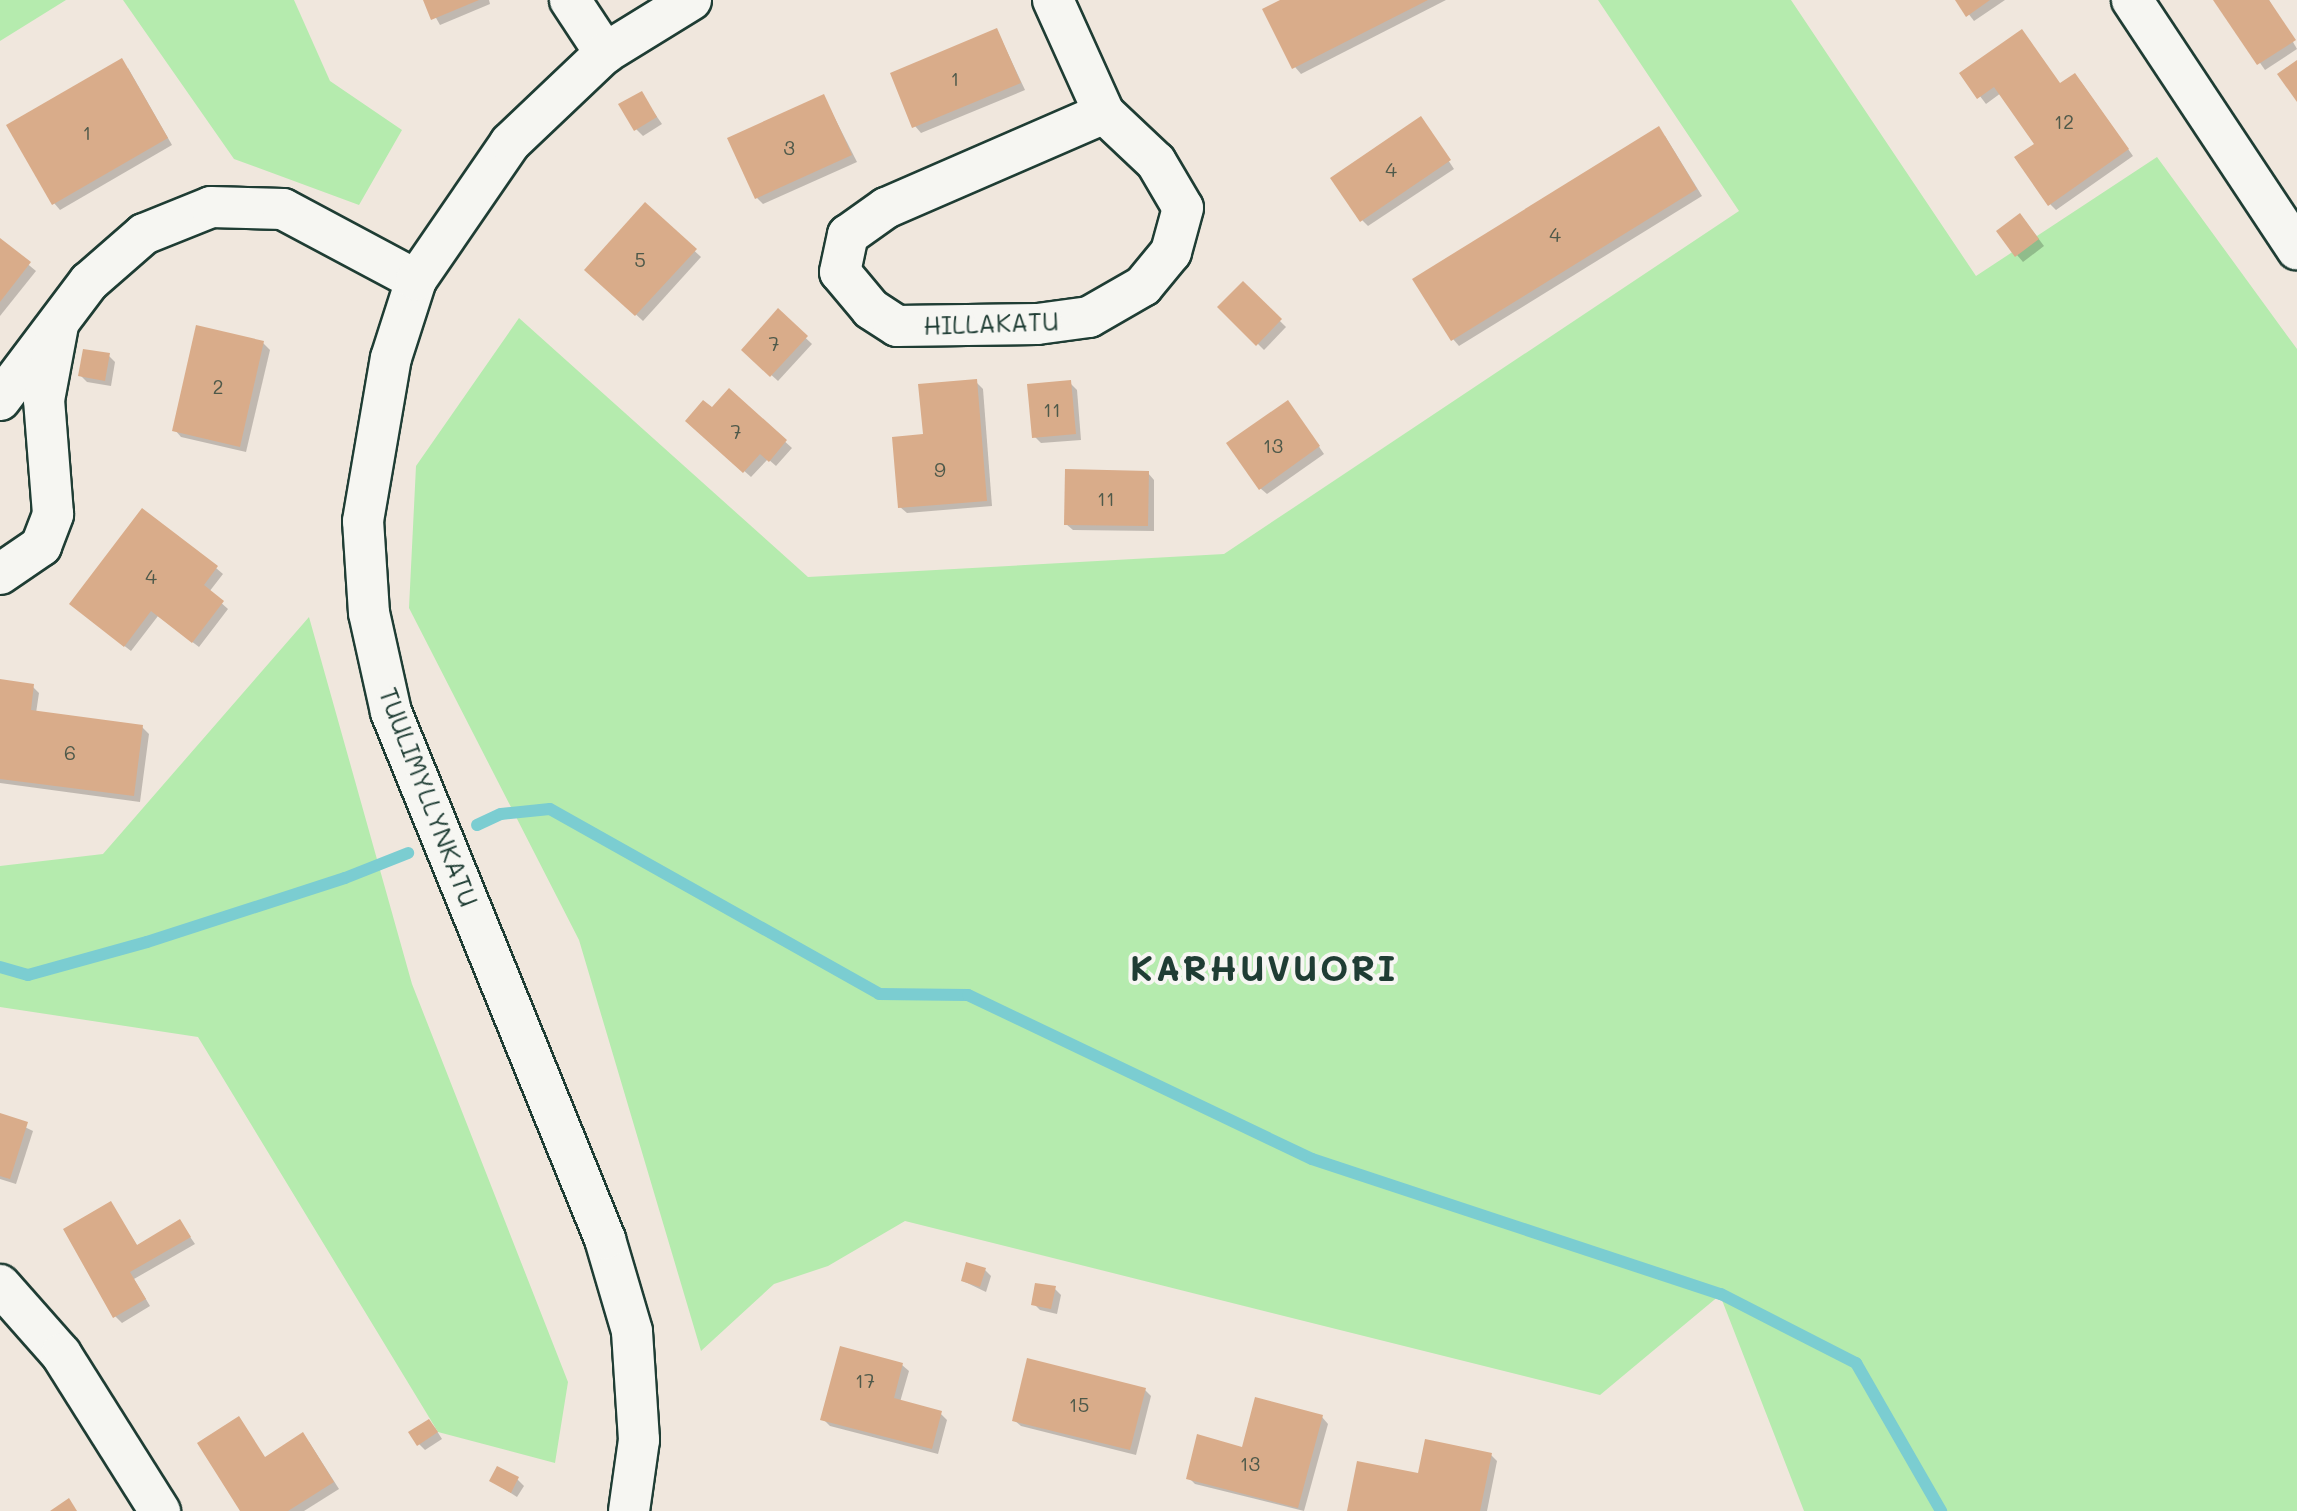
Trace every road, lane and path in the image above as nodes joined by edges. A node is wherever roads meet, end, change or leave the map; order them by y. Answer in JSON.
{"nodes":[{"id":1,"x":570,"y":0,"type":"edge"},
{"id":2,"x":691,"y":0,"type":"edge"},
{"id":3,"x":1052,"y":0,"type":"edge"},
{"id":4,"x":2132,"y":0,"type":"edge"},
{"id":5,"x":605,"y":52,"type":"junction"},
{"id":6,"x":1104,"y":113,"type":"junction"},
{"id":7,"x":2297,"y":249,"type":"edge"},
{"id":8,"x":416,"y":280,"type":"junction"},
{"id":9,"x":58,"y":321,"type":"junction"},
{"id":10,"x":0,"y":400,"type":"edge"},
{"id":11,"x":0,"y":574,"type":"edge"},
{"id":12,"x":0,"y":1285,"type":"edge"},
{"id":13,"x":160,"y":1511,"type":"edge"},
{"id":14,"x":629,"y":1511,"type":"edge"}],
"edges":[{"from":1,"to":5,"type":"street"},
{"from":2,"to":5,"type":"street","name":"TUULIMYLLYNKATU"},
{"from":3,"to":6,"type":"street","name":"HILLAKATU"},
{"from":4,"to":7,"type":"street"},
{"from":5,"to":8,"type":"street","name":"TUULIMYLLYNKATU"},
{"from":6,"to":6,"type":"street","name":"HILLAKATU"},
{"from":8,"to":9,"type":"street"},
{"from":8,"to":14,"type":"street","name":"TUULIMYLLYNKATU"},
{"from":9,"to":10,"type":"street"},
{"from":9,"to":11,"type":"street"},
{"from":12,"to":13,"type":"street"}]}
